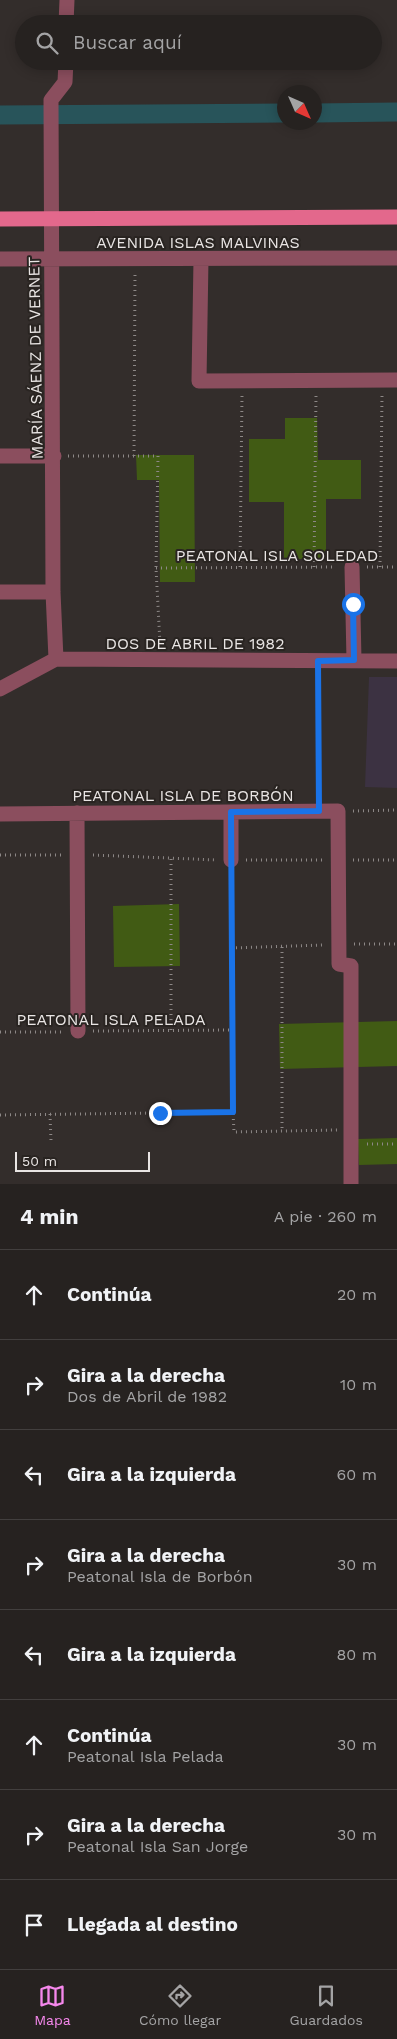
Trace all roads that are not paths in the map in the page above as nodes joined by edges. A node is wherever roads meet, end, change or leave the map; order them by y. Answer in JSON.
{"nodes":[{"id":1,"x":67,"y":0,"type":"edge"},
{"id":2,"x":66,"y":15,"type":"edge"},
{"id":3,"x":66,"y":70,"type":"edge"},
{"id":4,"x":397,"y":217,"type":"edge"},
{"id":5,"x":0,"y":219,"type":"edge"},
{"id":6,"x":50,"y":219,"type":"junction"},
{"id":7,"x":397,"y":258,"type":"edge"},
{"id":8,"x":0,"y":259,"type":"edge"},
{"id":9,"x":201,"y":259,"type":"junction"},
{"id":10,"x":52,"y":260,"type":"junction"},
{"id":11,"x":390,"y":380,"type":"edge"},
{"id":12,"x":0,"y":456,"type":"edge"},
{"id":13,"x":54,"y":456,"type":"junction"},
{"id":14,"x":352,"y":567,"type":"road end"},
{"id":15,"x":0,"y":592,"type":"edge"},
{"id":16,"x":53,"y":592,"type":"junction"},
{"id":17,"x":56,"y":659,"type":"junction"},
{"id":18,"x":354,"y":660,"type":"junction"},
{"id":19,"x":397,"y":661,"type":"edge"},
{"id":20,"x":0,"y":689,"type":"edge"},
{"id":21,"x":231,"y":812,"type":"junction"},
{"id":22,"x":78,"y":813,"type":"junction"},
{"id":23,"x":0,"y":814,"type":"edge"},
{"id":24,"x":231,"y":860,"type":"road end"},
{"id":25,"x":78,"y":1032,"type":"road end"},
{"id":26,"x":351,"y":1184,"type":"edge"}],
"edges":[{"from":1,"to":2,"type":"street"},
{"from":3,"to":6,"type":"street","name":"MARÍA SÁENZ DE VERNET"},
{"from":4,"to":6,"type":"main road","name":"AVENIDA ISLAS MALVINAS"},
{"from":5,"to":6,"type":"main road","name":"AVENIDA ISLAS MALVINAS"},
{"from":6,"to":10,"type":"street","name":"MARÍA SÁENZ DE VERNET"},
{"from":7,"to":9,"type":"street","name":"AVENIDA ISLAS MALVINAS"},
{"from":8,"to":10,"type":"street","name":"AVENIDA ISLAS MALVINAS"},
{"from":9,"to":10,"type":"street","name":"AVENIDA ISLAS MALVINAS"},
{"from":9,"to":11,"type":"street"},
{"from":10,"to":13,"type":"street","name":"MARÍA SÁENZ DE VERNET"},
{"from":12,"to":13,"type":"street"},
{"from":13,"to":16,"type":"street","name":"MARÍA SÁENZ DE VERNET"},
{"from":14,"to":18,"type":"street"},
{"from":15,"to":16,"type":"street"},
{"from":16,"to":17,"type":"street","name":"MARÍA SÁENZ DE VERNET"},
{"from":17,"to":18,"type":"street","name":"DOS DE ABRIL DE 1982"},
{"from":17,"to":20,"type":"street","name":"DOS DE ABRIL DE 1982"},
{"from":18,"to":19,"type":"street","name":"DOS DE ABRIL DE 1982"},
{"from":21,"to":22,"type":"street","name":"PEATONAL ISLA DE BORBÓN"},
{"from":21,"to":24,"type":"street"},
{"from":21,"to":26,"type":"street","name":"PEATONAL ISLA DE BORBÓN"},
{"from":22,"to":23,"type":"street","name":"PEATONAL ISLA DE BORBÓN"},
{"from":22,"to":25,"type":"street"}]}
